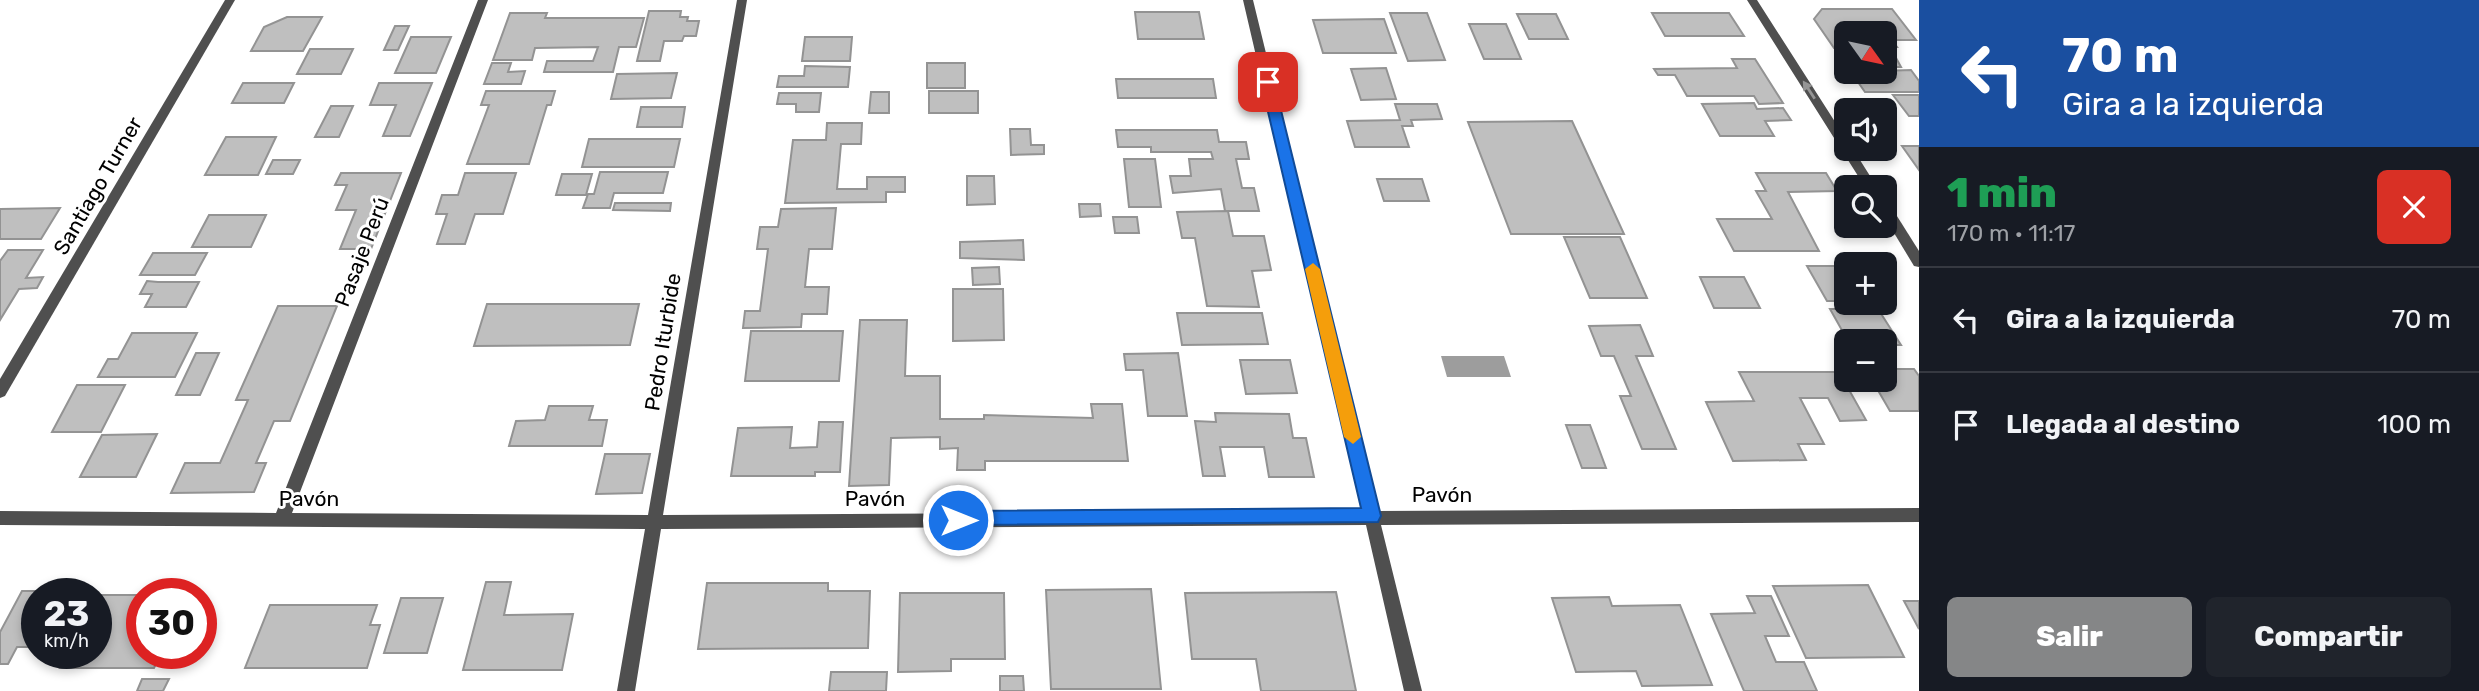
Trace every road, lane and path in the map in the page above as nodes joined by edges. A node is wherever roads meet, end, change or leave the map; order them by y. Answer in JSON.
{"nodes":[{"id":1,"x":230,"y":0,"type":"edge"},
{"id":2,"x":483,"y":0,"type":"edge"},
{"id":3,"x":742,"y":0,"type":"edge"},
{"id":4,"x":1248,"y":0,"type":"edge"},
{"id":5,"x":1752,"y":0,"type":"edge"},
{"id":6,"x":1834,"y":128,"type":"edge"},
{"id":7,"x":1897,"y":227,"type":"edge"},
{"id":8,"x":1919,"y":261,"type":"edge"},
{"id":9,"x":0,"y":391,"type":"edge"},
{"id":10,"x":1919,"y":515,"type":"edge"},
{"id":11,"x":1372,"y":516,"type":"junction"},
{"id":12,"x":0,"y":518,"type":"edge"},
{"id":13,"x":281,"y":520,"type":"junction"},
{"id":14,"x":654,"y":522,"type":"junction"},
{"id":15,"x":626,"y":691,"type":"edge"},
{"id":16,"x":1413,"y":691,"type":"edge"}],
"edges":[{"from":1,"to":9,"type":"street","name":"Santiago Turner"},
{"from":2,"to":13,"type":"street","name":"Pasaje Perú"},
{"from":3,"to":14,"type":"street","name":"Pedro Iturbide"},
{"from":4,"to":11,"type":"street"},
{"from":6,"to":5,"type":"street","one_way":true},
{"from":7,"to":8,"type":"street"},
{"from":10,"to":11,"type":"street","name":"Pavón"},
{"from":11,"to":14,"type":"street","name":"Pavón"},
{"from":11,"to":16,"type":"street"},
{"from":12,"to":13,"type":"street","name":"Pavón"},
{"from":13,"to":14,"type":"street","name":"Pavón"},
{"from":14,"to":15,"type":"street","name":"Pedro Iturbide"}]}
